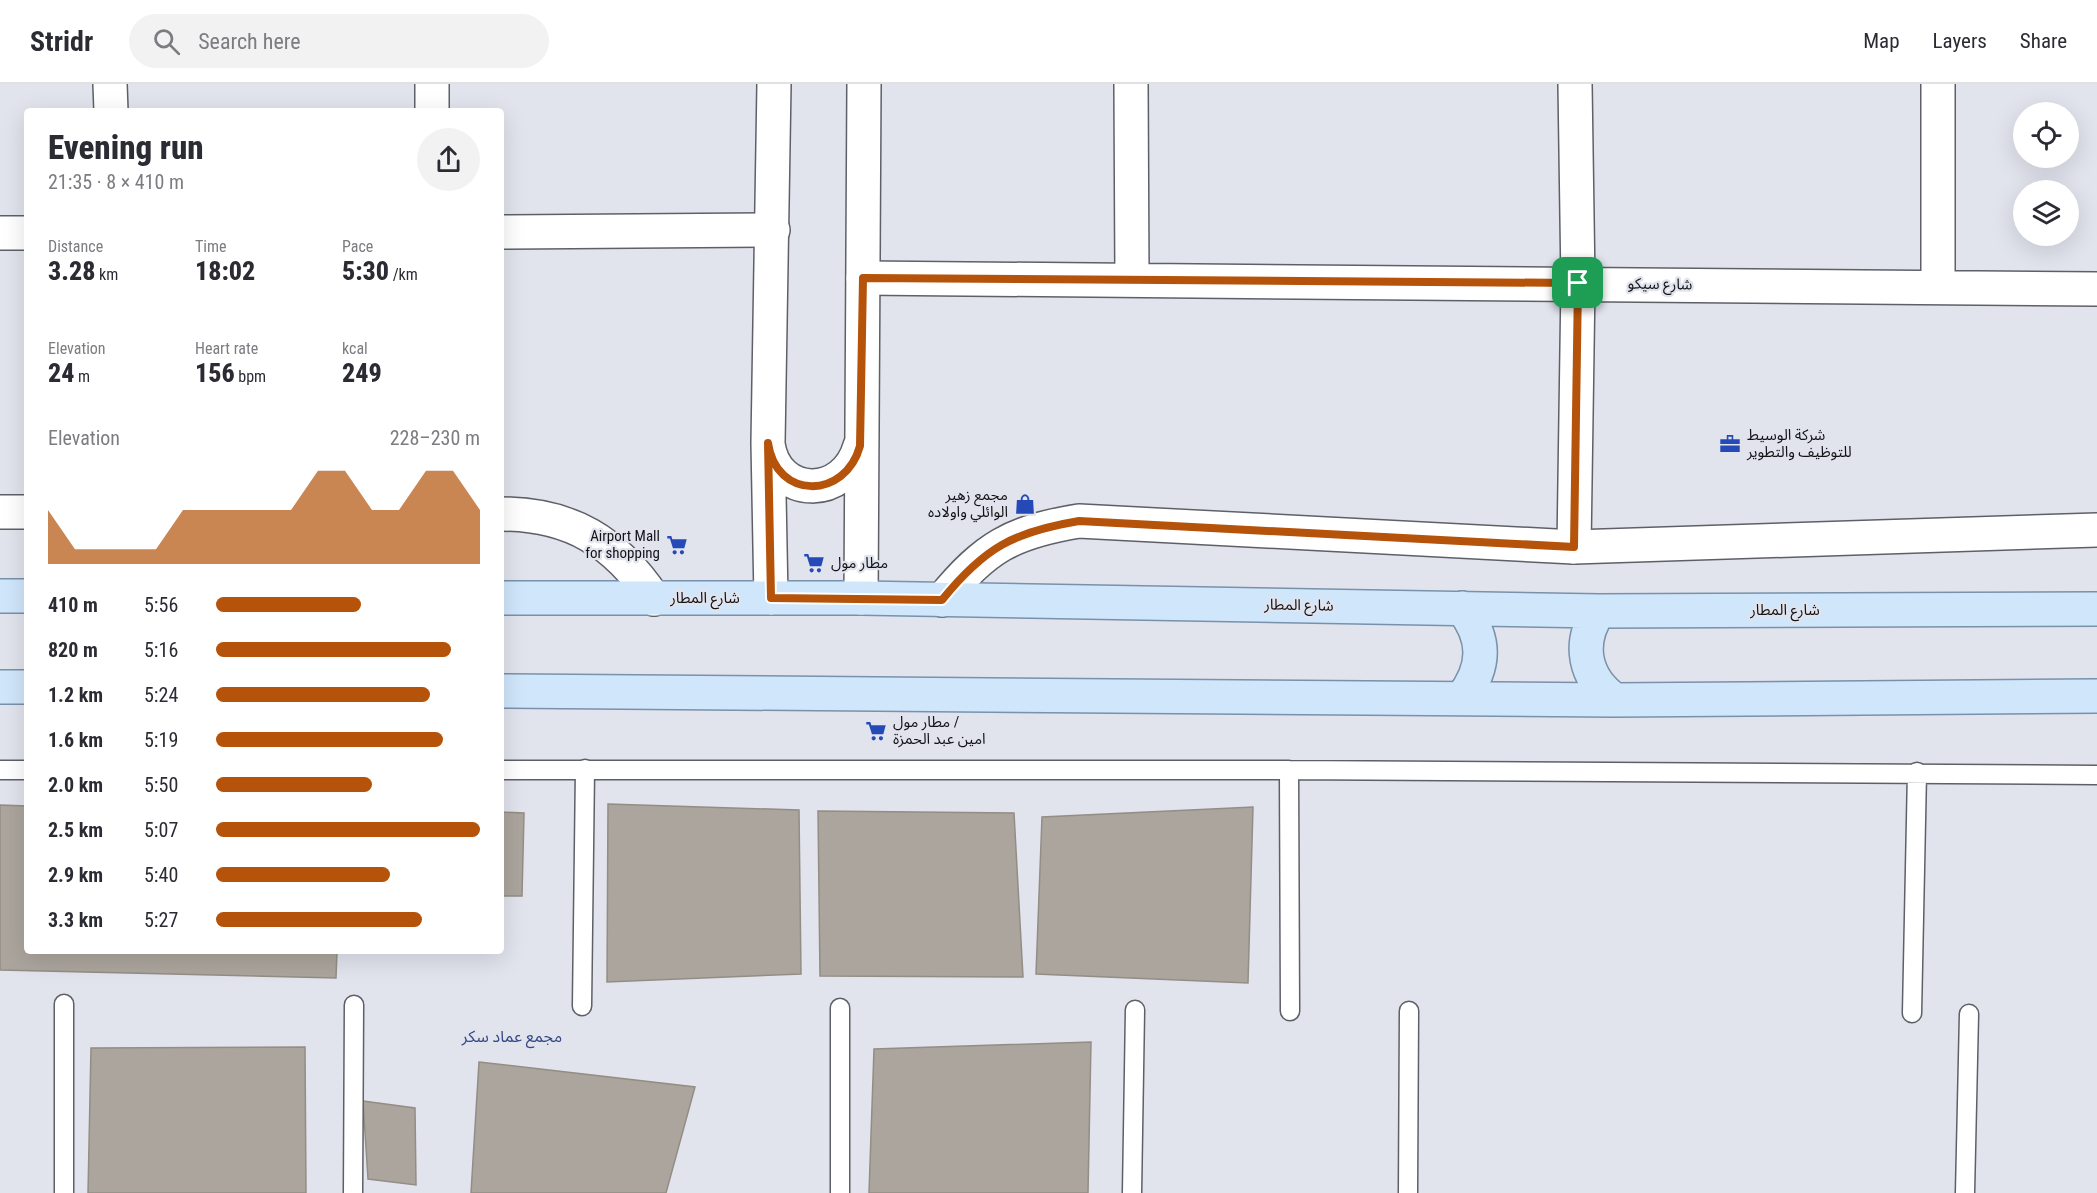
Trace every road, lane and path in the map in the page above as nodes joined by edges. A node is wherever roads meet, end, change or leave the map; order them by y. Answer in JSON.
{"nodes":[{"id":1,"x":110,"y":84,"type":"edge"},
{"id":2,"x":432,"y":84,"type":"edge"},
{"id":3,"x":774,"y":84,"type":"edge"},
{"id":4,"x":864,"y":84,"type":"edge"},
{"id":5,"x":1131,"y":84,"type":"edge"},
{"id":6,"x":1575,"y":84,"type":"edge"},
{"id":7,"x":1938,"y":84,"type":"edge"},
{"id":8,"x":111,"y":108,"type":"edge"},
{"id":9,"x":432,"y":108,"type":"edge"},
{"id":10,"x":773,"y":230,"type":"junction"},
{"id":11,"x":504,"y":232,"type":"edge"},
{"id":12,"x":0,"y":233,"type":"edge"},
{"id":13,"x":24,"y":233,"type":"edge"},
{"id":14,"x":863,"y":278,"type":"junction"},
{"id":15,"x":1132,"y":279,"type":"junction"},
{"id":16,"x":1578,"y":283,"type":"junction"},
{"id":17,"x":1938,"y":287,"type":"junction"},
{"id":18,"x":2097,"y":289,"type":"edge"},
{"id":19,"x":768,"y":443,"type":"junction"},
{"id":20,"x":860,"y":446,"type":"junction"},
{"id":21,"x":0,"y":512,"type":"edge"},
{"id":22,"x":24,"y":512,"type":"edge"},
{"id":23,"x":504,"y":514,"type":"edge"},
{"id":24,"x":2097,"y":530,"type":"edge"},
{"id":25,"x":1574,"y":547,"type":"junction"},
{"id":26,"x":0,"y":596,"type":"edge"},
{"id":27,"x":24,"y":596,"type":"edge"},
{"id":28,"x":504,"y":598,"type":"edge"},
{"id":29,"x":771,"y":598,"type":"junction"},
{"id":30,"x":861,"y":598,"type":"junction"},
{"id":31,"x":654,"y":599,"type":"junction"},
{"id":32,"x":942,"y":600,"type":"junction"},
{"id":33,"x":1462,"y":608,"type":"junction"},
{"id":34,"x":2097,"y":609,"type":"edge"},
{"id":35,"x":1599,"y":611,"type":"junction"},
{"id":36,"x":0,"y":687,"type":"edge"},
{"id":37,"x":24,"y":687,"type":"edge"},
{"id":38,"x":504,"y":691,"type":"edge"},
{"id":39,"x":2097,"y":696,"type":"edge"},
{"id":40,"x":1462,"y":698,"type":"junction"},
{"id":41,"x":1615,"y":700,"type":"junction"},
{"id":42,"x":0,"y":770,"type":"edge"},
{"id":43,"x":24,"y":770,"type":"edge"},
{"id":44,"x":504,"y":770,"type":"edge"},
{"id":45,"x":585,"y":770,"type":"junction"},
{"id":46,"x":1289,"y":770,"type":"junction"},
{"id":47,"x":1917,"y":772,"type":"junction"},
{"id":48,"x":2097,"y":775,"type":"edge"},
{"id":49,"x":64,"y":1004,"type":"dead end"},
{"id":50,"x":354,"y":1005,"type":"dead end"},
{"id":51,"x":582,"y":1006,"type":"dead end"},
{"id":52,"x":840,"y":1008,"type":"dead end"},
{"id":53,"x":1135,"y":1010,"type":"dead end"},
{"id":54,"x":1290,"y":1011,"type":"dead end"},
{"id":55,"x":1409,"y":1011,"type":"dead end"},
{"id":56,"x":1912,"y":1013,"type":"dead end"},
{"id":57,"x":1969,"y":1014,"type":"dead end"},
{"id":58,"x":64,"y":1193,"type":"edge"},
{"id":59,"x":353,"y":1193,"type":"edge"},
{"id":60,"x":840,"y":1193,"type":"edge"},
{"id":61,"x":1132,"y":1193,"type":"edge"},
{"id":62,"x":1408,"y":1193,"type":"edge"},
{"id":63,"x":1965,"y":1193,"type":"edge"}],
"edges":[{"from":1,"to":8,"type":"street"},
{"from":2,"to":9,"type":"street"},
{"from":3,"to":10,"type":"street"},
{"from":4,"to":14,"type":"street"},
{"from":5,"to":15,"type":"street"},
{"from":6,"to":16,"type":"street"},
{"from":7,"to":17,"type":"street"},
{"from":10,"to":11,"type":"street"},
{"from":10,"to":19,"type":"street"},
{"from":12,"to":13,"type":"street"},
{"from":14,"to":15,"type":"street","name":"شارع سيكو"},
{"from":14,"to":20,"type":"street"},
{"from":15,"to":16,"type":"street","name":"شارع سيكو"},
{"from":16,"to":17,"type":"street","name":"شارع سيكو"},
{"from":16,"to":25,"type":"street"},
{"from":17,"to":18,"type":"street","name":"شارع سيكو"},
{"from":19,"to":20,"type":"street"},
{"from":19,"to":29,"type":"street"},
{"from":20,"to":30,"type":"street"},
{"from":21,"to":22,"type":"street"},
{"from":23,"to":31,"type":"street"},
{"from":24,"to":25,"type":"street"},
{"from":25,"to":32,"type":"street"},
{"from":26,"to":27,"type":"main road"},
{"from":28,"to":31,"type":"main road","name":"شارع المطار"},
{"from":29,"to":30,"type":"main road","name":"شارع المطار"},
{"from":29,"to":31,"type":"main road","name":"شارع المطار"},
{"from":30,"to":32,"type":"main road","name":"شارع المطار"},
{"from":32,"to":33,"type":"main road","name":"شارع المطار"},
{"from":33,"to":35,"type":"main road","name":"شارع المطار"},
{"from":33,"to":40,"type":"main road"},
{"from":34,"to":35,"type":"main road","name":"شارع المطار"},
{"from":35,"to":41,"type":"main road"},
{"from":36,"to":37,"type":"main road"},
{"from":38,"to":40,"type":"main road"},
{"from":39,"to":41,"type":"main road"},
{"from":40,"to":41,"type":"main road"},
{"from":42,"to":43,"type":"lane"},
{"from":44,"to":45,"type":"lane"},
{"from":45,"to":46,"type":"lane"},
{"from":45,"to":51,"type":"lane"},
{"from":46,"to":47,"type":"lane"},
{"from":46,"to":54,"type":"lane"},
{"from":47,"to":48,"type":"lane"},
{"from":47,"to":56,"type":"lane"},
{"from":49,"to":58,"type":"lane"},
{"from":50,"to":59,"type":"lane"},
{"from":52,"to":60,"type":"lane"},
{"from":53,"to":61,"type":"lane"},
{"from":55,"to":62,"type":"lane"},
{"from":57,"to":63,"type":"lane"}]}
